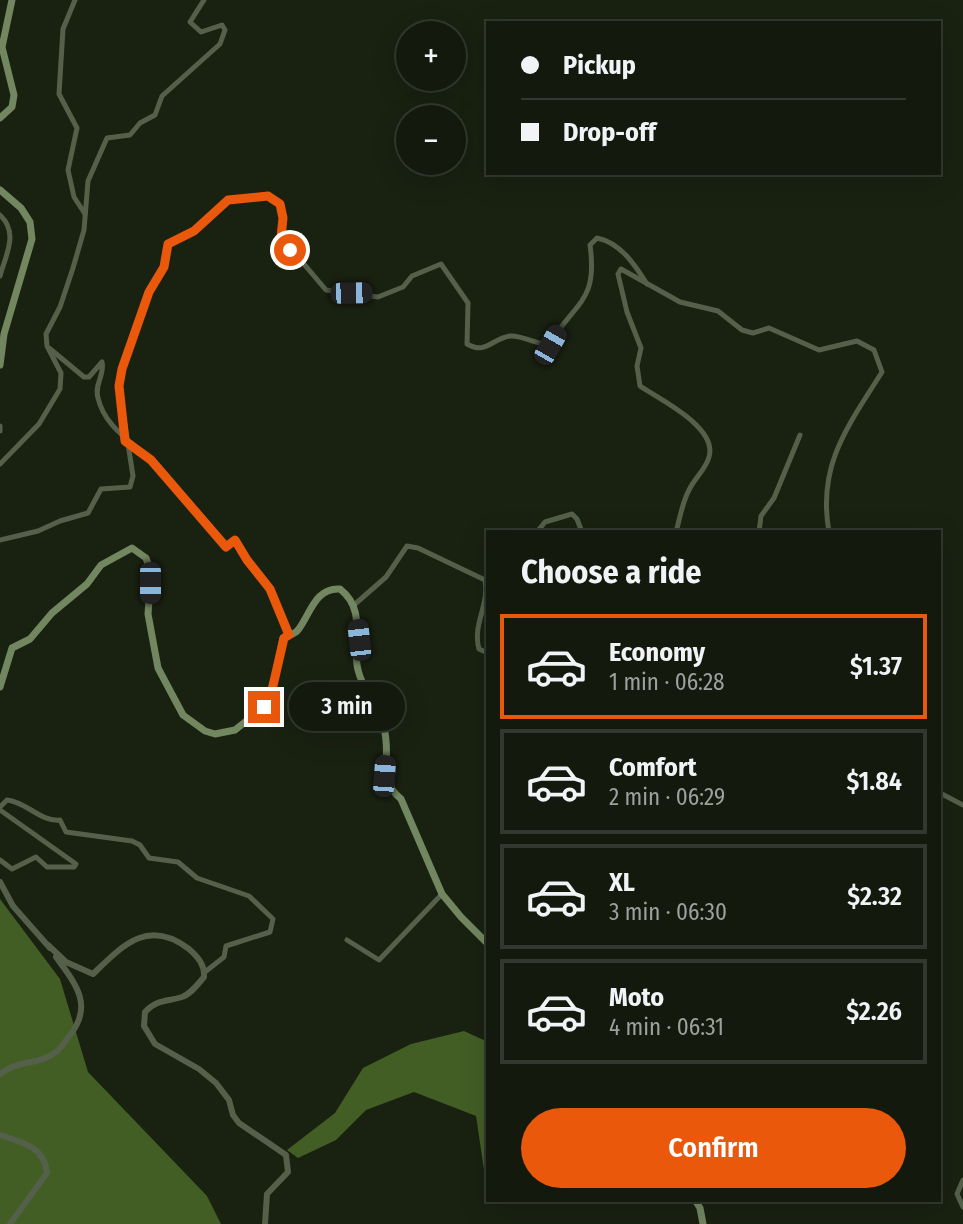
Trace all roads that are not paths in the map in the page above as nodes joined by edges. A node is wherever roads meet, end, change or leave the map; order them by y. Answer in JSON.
{"nodes":[{"id":1,"x":12,"y":0,"type":"edge"},
{"id":2,"x":75,"y":0,"type":"edge"},
{"id":3,"x":204,"y":0,"type":"edge"},
{"id":4,"x":0,"y":118,"type":"edge"},
{"id":5,"x":0,"y":190,"type":"edge"},
{"id":6,"x":85,"y":214,"type":"junction"},
{"id":7,"x":0,"y":215,"type":"edge"},
{"id":8,"x":0,"y":276,"type":"edge"},
{"id":9,"x":646,"y":284,"type":"junction"},
{"id":10,"x":49,"y":348,"type":"junction"},
{"id":11,"x":0,"y":365,"type":"edge"},
{"id":12,"x":0,"y":426,"type":"edge"},
{"id":13,"x":0,"y":431,"type":"edge"},
{"id":14,"x":800,"y":435,"type":"dead end"},
{"id":15,"x":125,"y":441,"type":"junction"},
{"id":16,"x":0,"y":464,"type":"edge"},
{"id":17,"x":539,"y":530,"type":"edge"},
{"id":18,"x":581,"y":530,"type":"edge"},
{"id":19,"x":677,"y":530,"type":"edge"},
{"id":20,"x":759,"y":530,"type":"edge"},
{"id":21,"x":829,"y":530,"type":"edge"},
{"id":22,"x":0,"y":540,"type":"edge"},
{"id":23,"x":486,"y":586,"type":"edge"},
{"id":24,"x":486,"y":596,"type":"edge"},
{"id":25,"x":354,"y":605,"type":"junction"},
{"id":26,"x":289,"y":635,"type":"junction"},
{"id":27,"x":486,"y":652,"type":"edge"},
{"id":28,"x":0,"y":687,"type":"edge"},
{"id":29,"x":941,"y":794,"type":"edge"},
{"id":30,"x":963,"y":805,"type":"edge"},
{"id":31,"x":0,"y":809,"type":"edge"},
{"id":32,"x":0,"y":860,"type":"edge"},
{"id":33,"x":0,"y":882,"type":"edge"},
{"id":34,"x":442,"y":894,"type":"junction"},
{"id":35,"x":347,"y":940,"type":"dead end"},
{"id":36,"x":486,"y":941,"type":"edge"},
{"id":37,"x":48,"y":945,"type":"junction"},
{"id":38,"x":205,"y":972,"type":"junction"},
{"id":39,"x":0,"y":1074,"type":"edge"},
{"id":40,"x":0,"y":1135,"type":"edge"},
{"id":41,"x":963,"y":1180,"type":"edge"},
{"id":42,"x":696,"y":1202,"type":"edge"},
{"id":43,"x":963,"y":1207,"type":"edge"},
{"id":44,"x":10,"y":1224,"type":"edge"},
{"id":45,"x":265,"y":1224,"type":"edge"},
{"id":46,"x":704,"y":1224,"type":"edge"}],
"edges":[{"from":1,"to":4,"type":"main road"},
{"from":2,"to":6,"type":"street"},
{"from":3,"to":6,"type":"street"},
{"from":5,"to":11,"type":"main road"},
{"from":6,"to":10,"type":"street"},
{"from":7,"to":8,"type":"street"},
{"from":9,"to":15,"type":"street"},
{"from":9,"to":19,"type":"street"},
{"from":9,"to":21,"type":"street"},
{"from":10,"to":15,"type":"street"},
{"from":10,"to":16,"type":"street"},
{"from":12,"to":13,"type":"street"},
{"from":14,"to":20,"type":"street"},
{"from":15,"to":22,"type":"street"},
{"from":15,"to":26,"type":"street"},
{"from":17,"to":18,"type":"street"},
{"from":23,"to":25,"type":"street"},
{"from":24,"to":27,"type":"street"},
{"from":25,"to":26,"type":"main road"},
{"from":25,"to":34,"type":"main road"},
{"from":26,"to":28,"type":"main road"},
{"from":29,"to":30,"type":"street"},
{"from":31,"to":32,"type":"street"},
{"from":31,"to":38,"type":"street"},
{"from":33,"to":37,"type":"street"},
{"from":34,"to":35,"type":"street"},
{"from":34,"to":36,"type":"main road"},
{"from":37,"to":38,"type":"street"},
{"from":37,"to":39,"type":"street"},
{"from":38,"to":45,"type":"street"},
{"from":40,"to":44,"type":"street"},
{"from":41,"to":43,"type":"street"},
{"from":42,"to":46,"type":"main road"}]}
